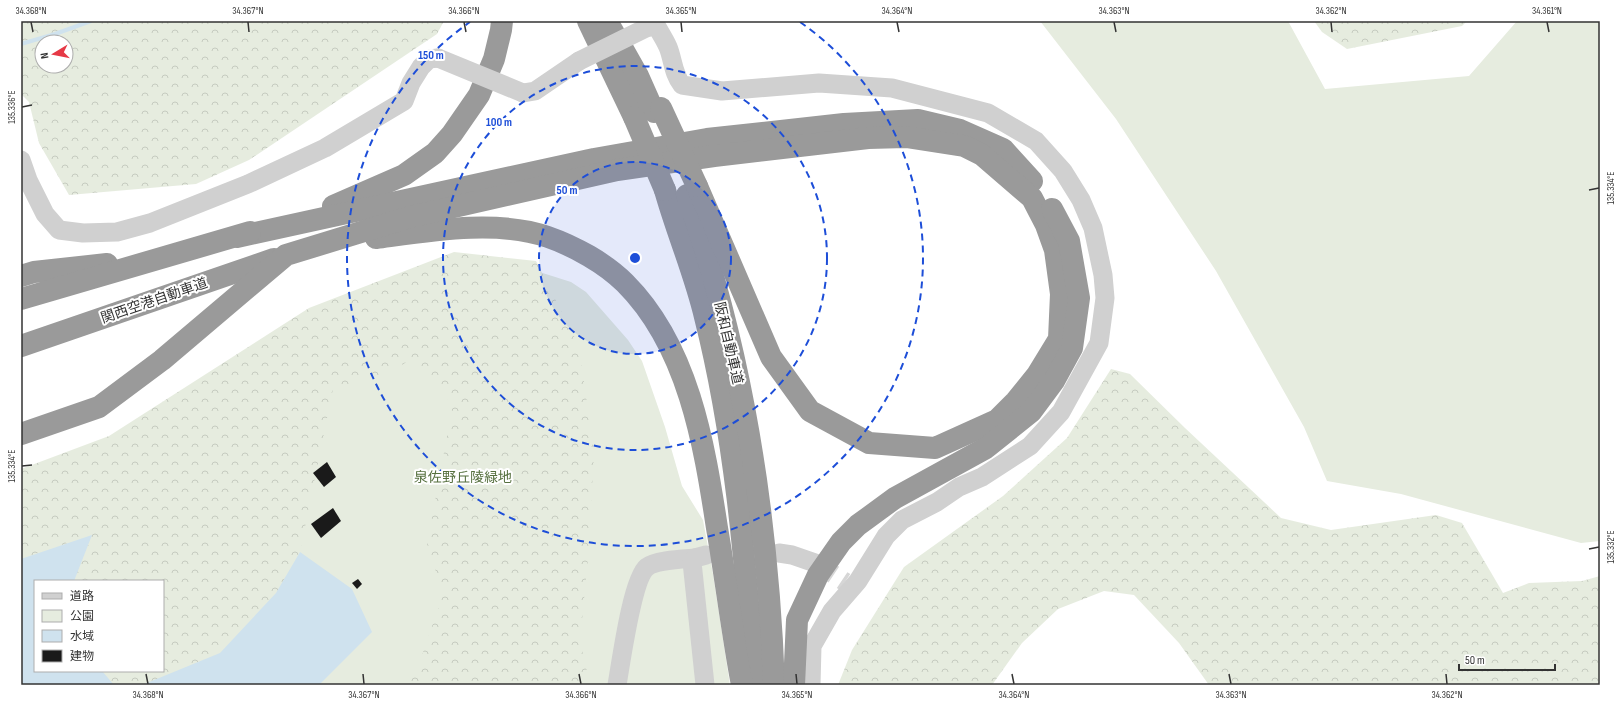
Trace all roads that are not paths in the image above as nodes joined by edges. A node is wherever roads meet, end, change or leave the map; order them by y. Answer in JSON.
{"nodes":[{"id":1,"x":502,"y":21,"type":"edge"},
{"id":2,"x":588,"y":21,"type":"edge"},
{"id":3,"x":607,"y":21,"type":"edge"},
{"id":4,"x":613,"y":21,"type":"edge"},
{"id":5,"x":650,"y":112,"type":"junction"},
{"id":6,"x":21,"y":160,"type":"edge"},
{"id":7,"x":682,"y":187,"type":"junction"},
{"id":8,"x":237,"y":237,"type":"junction"},
{"id":9,"x":308,"y":247,"type":"junction"},
{"id":10,"x":286,"y":255,"type":"junction"},
{"id":11,"x":165,"y":258,"type":"junction"},
{"id":12,"x":21,"y":276,"type":"edge"},
{"id":13,"x":21,"y":299,"type":"edge"},
{"id":14,"x":21,"y":346,"type":"edge"},
{"id":15,"x":21,"y":434,"type":"edge"},
{"id":16,"x":779,"y":553,"type":"dead end"},
{"id":17,"x":818,"y":564,"type":"tunnel mouth"},
{"id":18,"x":616,"y":685,"type":"edge"},
{"id":19,"x":705,"y":685,"type":"edge"},
{"id":20,"x":742,"y":685,"type":"edge"},
{"id":21,"x":754,"y":685,"type":"edge"},
{"id":22,"x":774,"y":685,"type":"edge"},
{"id":23,"x":794,"y":685,"type":"edge"},
{"id":24,"x":811,"y":685,"type":"edge"}],
"edges":[{"from":1,"to":8,"type":"highway"},
{"from":2,"to":5,"type":"highway","name":"阪和自動車道"},
{"from":3,"to":5,"type":"highway","name":"阪和自動車道"},
{"from":4,"to":5,"type":"highway"},
{"from":5,"to":7,"type":"highway","name":"阪和自動車道","bridge":true},
{"from":5,"to":7,"type":"highway","bridge":true},
{"from":6,"to":24,"type":"street","bridge":true},
{"from":7,"to":9,"type":"highway"},
{"from":7,"to":21,"type":"highway","name":"阪和自動車道"},
{"from":7,"to":22,"type":"highway","name":"阪和自動車道"},
{"from":8,"to":11,"type":"highway"},
{"from":8,"to":23,"type":"highway"},
{"from":9,"to":10,"type":"highway","name":"関西空港自動車道"},
{"from":9,"to":20,"type":"highway"},
{"from":10,"to":14,"type":"highway","name":"関西空港自動車道"},
{"from":10,"to":15,"type":"highway"},
{"from":11,"to":12,"type":"highway"},
{"from":11,"to":13,"type":"highway"},
{"from":16,"to":17,"type":"street"},
{"from":18,"to":19,"type":"street"}]}
